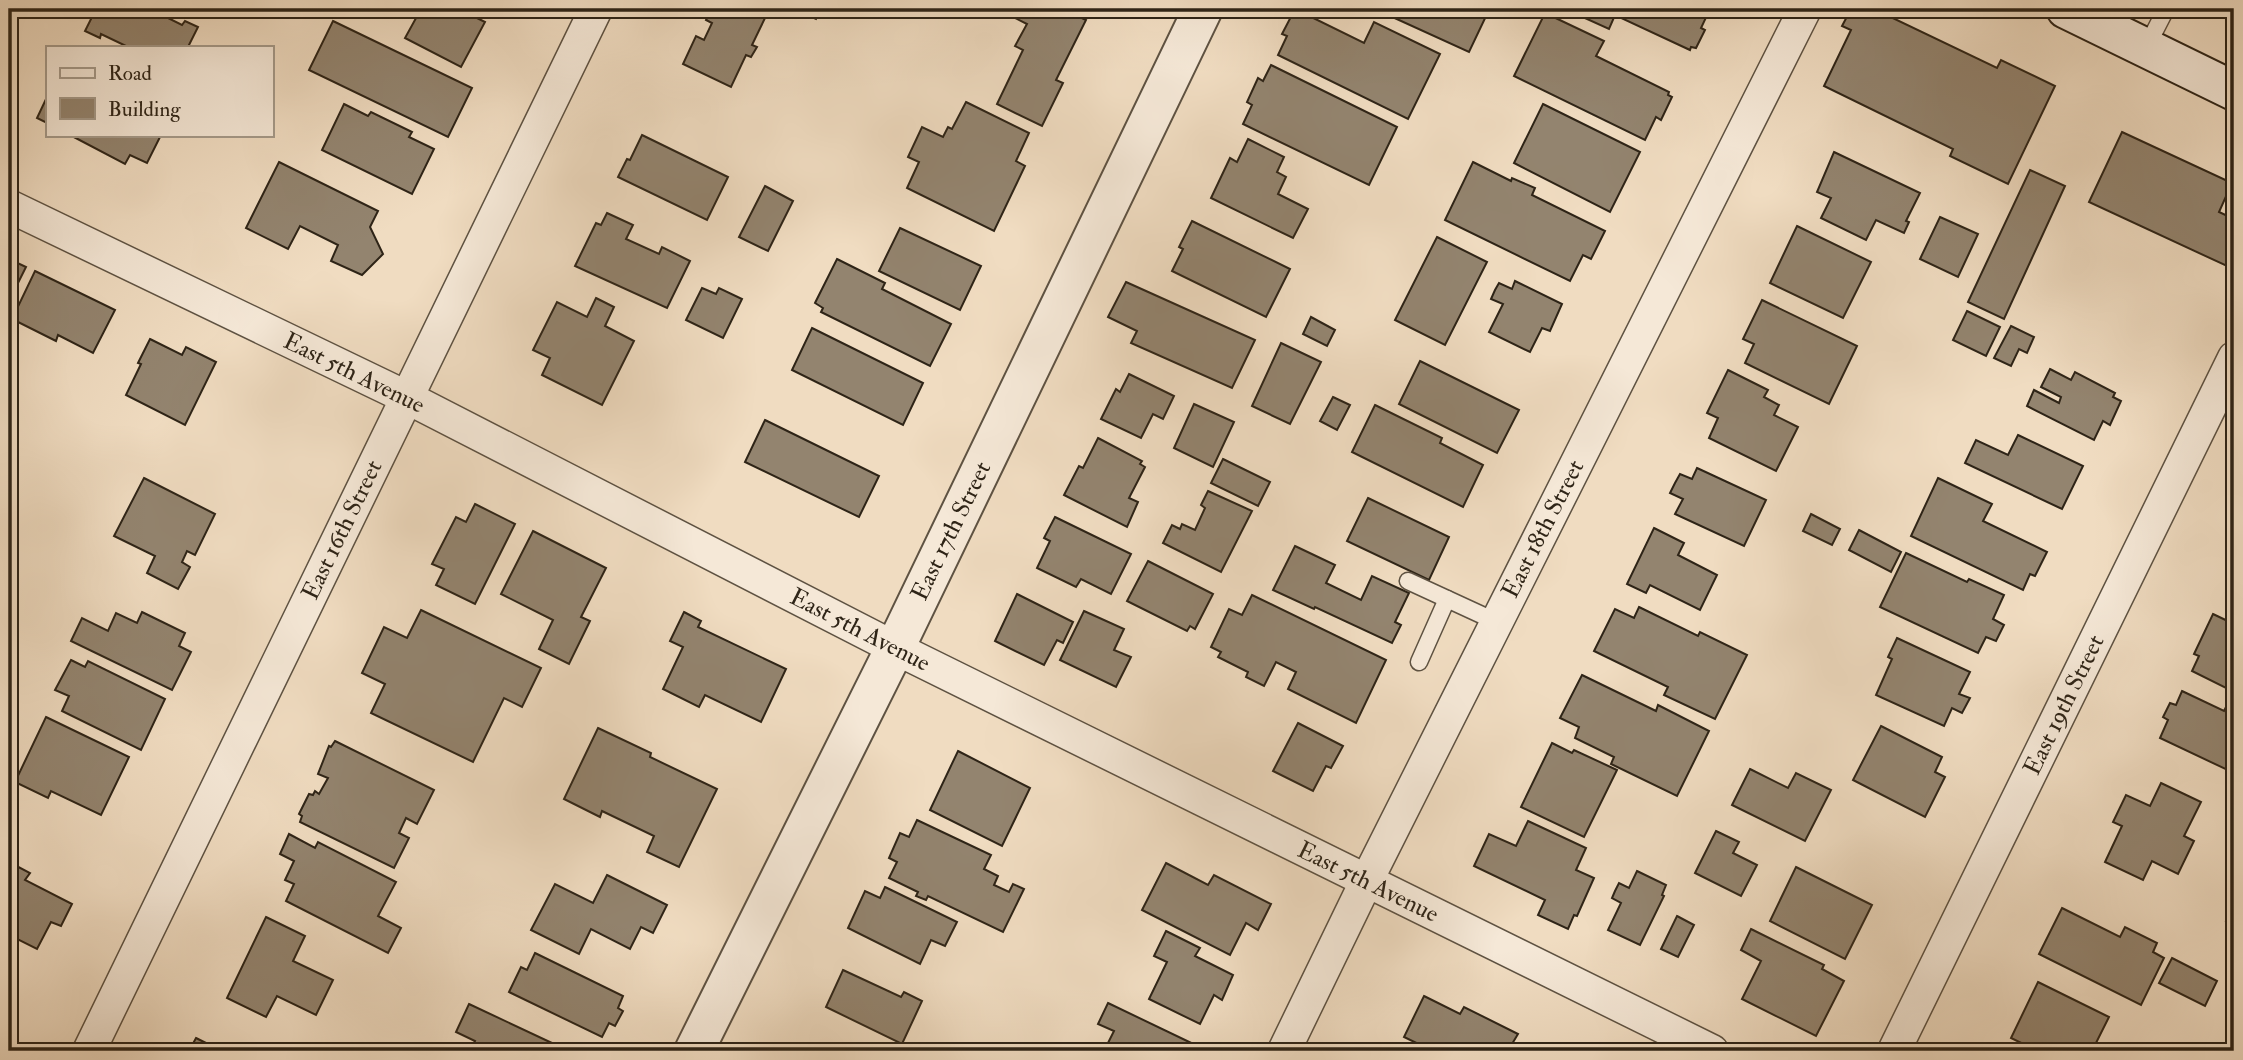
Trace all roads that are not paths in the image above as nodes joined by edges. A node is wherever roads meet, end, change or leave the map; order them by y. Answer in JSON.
{"nodes":[{"id":1,"x":596,"y":9,"type":"edge"},
{"id":2,"x":1203,"y":9,"type":"edge"},
{"id":3,"x":1805,"y":9,"type":"edge"},
{"id":4,"x":2166,"y":9,"type":"edge"},
{"id":5,"x":2081,"y":12,"type":"edge"},
{"id":6,"x":2146,"y":48,"type":"junction"},
{"id":7,"x":2234,"y":91,"type":"edge"},
{"id":8,"x":9,"y":206,"type":"edge"},
{"id":9,"x":2234,"y":358,"type":"edge"},
{"id":10,"x":406,"y":397,"type":"junction"},
{"id":11,"x":1408,"y":581,"type":"dead end"},
{"id":12,"x":1447,"y":599,"type":"junction"},
{"id":13,"x":1497,"y":622,"type":"junction"},
{"id":14,"x":895,"y":648,"type":"junction"},
{"id":15,"x":1419,"y":662,"type":"dead end"},
{"id":16,"x":1366,"y":882,"type":"junction"},
{"id":17,"x":89,"y":1051,"type":"edge"},
{"id":18,"x":694,"y":1051,"type":"edge"},
{"id":19,"x":1284,"y":1051,"type":"edge"},
{"id":20,"x":1712,"y":1051,"type":"edge"},
{"id":21,"x":1894,"y":1051,"type":"edge"}],
"edges":[{"from":1,"to":10,"type":"street","name":"East 16th Street"},
{"from":2,"to":14,"type":"street","name":"East 17th Street"},
{"from":3,"to":13,"type":"street","name":"East 18th Street"},
{"from":4,"to":6,"type":"lane"},
{"from":5,"to":6,"type":"street"},
{"from":6,"to":7,"type":"street"},
{"from":8,"to":10,"type":"street","name":"East 5th Avenue"},
{"from":9,"to":21,"type":"street","name":"East 19th Street"},
{"from":10,"to":14,"type":"street","name":"East 5th Avenue"},
{"from":10,"to":17,"type":"street","name":"East 16th Street"},
{"from":11,"to":12,"type":"lane"},
{"from":12,"to":13,"type":"lane"},
{"from":12,"to":15,"type":"lane"},
{"from":13,"to":16,"type":"street","name":"East 18th Street"},
{"from":14,"to":16,"type":"street","name":"East 5th Avenue"},
{"from":14,"to":18,"type":"street","name":"East 17th Street"},
{"from":16,"to":19,"type":"street","name":"East 18th Street"},
{"from":16,"to":20,"type":"street","name":"East 5th Avenue"}]}
